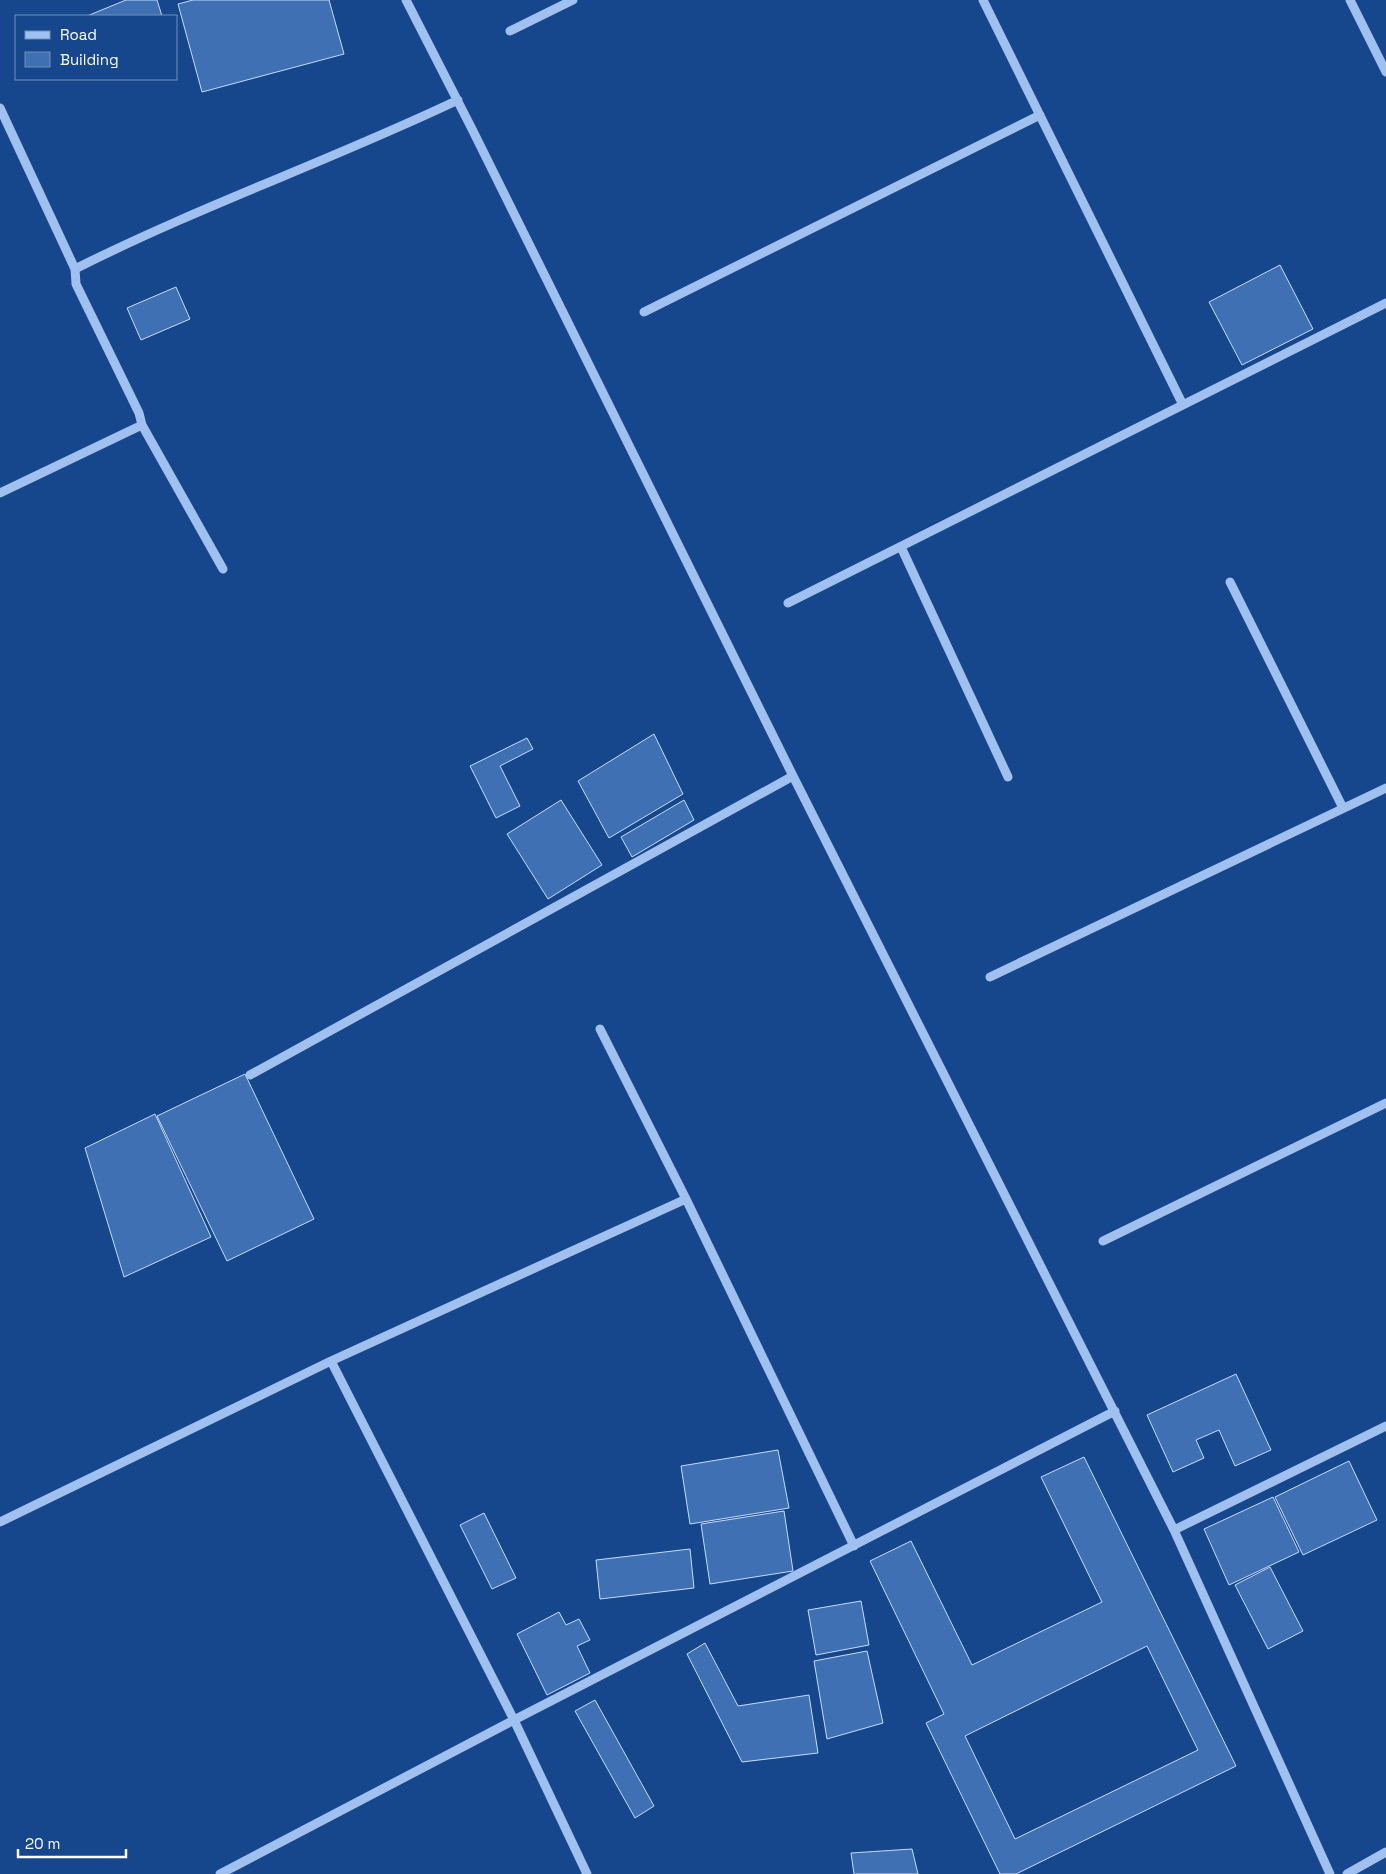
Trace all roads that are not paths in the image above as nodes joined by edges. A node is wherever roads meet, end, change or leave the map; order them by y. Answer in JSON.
{"nodes":[{"id":1,"x":406,"y":0,"type":"edge"},
{"id":2,"x":573,"y":0,"type":"edge"},
{"id":3,"x":983,"y":0,"type":"edge"},
{"id":4,"x":1350,"y":0,"type":"edge"},
{"id":5,"x":510,"y":31,"type":"dead end"},
{"id":6,"x":1386,"y":72,"type":"edge"},
{"id":7,"x":458,"y":100,"type":"junction"},
{"id":8,"x":0,"y":108,"type":"edge"},
{"id":9,"x":1040,"y":115,"type":"junction"},
{"id":10,"x":75,"y":269,"type":"junction"},
{"id":11,"x":1386,"y":302,"type":"edge"},
{"id":12,"x":644,"y":312,"type":"dead end"},
{"id":13,"x":1183,"y":405,"type":"junction"},
{"id":14,"x":142,"y":425,"type":"junction"},
{"id":15,"x":0,"y":493,"type":"edge"},
{"id":16,"x":901,"y":547,"type":"junction"},
{"id":17,"x":223,"y":569,"type":"dead end"},
{"id":18,"x":1230,"y":582,"type":"dead end"},
{"id":19,"x":788,"y":603,"type":"dead end"},
{"id":20,"x":793,"y":776,"type":"junction"},
{"id":21,"x":1008,"y":777,"type":"dead end"},
{"id":22,"x":1386,"y":788,"type":"edge"},
{"id":23,"x":1343,"y":808,"type":"junction"},
{"id":24,"x":990,"y":978,"type":"dead end"},
{"id":25,"x":600,"y":1029,"type":"dead end"},
{"id":26,"x":250,"y":1075,"type":"dead end"},
{"id":27,"x":1386,"y":1103,"type":"edge"},
{"id":28,"x":686,"y":1199,"type":"junction"},
{"id":29,"x":1103,"y":1241,"type":"dead end"},
{"id":30,"x":330,"y":1361,"type":"junction"},
{"id":31,"x":1115,"y":1411,"type":"junction"},
{"id":32,"x":1386,"y":1426,"type":"edge"},
{"id":33,"x":0,"y":1522,"type":"edge"},
{"id":34,"x":1174,"y":1530,"type":"junction"},
{"id":35,"x":854,"y":1546,"type":"junction"},
{"id":36,"x":514,"y":1720,"type":"junction"},
{"id":37,"x":1386,"y":1852,"type":"edge"},
{"id":38,"x":220,"y":1874,"type":"edge"},
{"id":39,"x":587,"y":1874,"type":"edge"},
{"id":40,"x":1330,"y":1874,"type":"edge"},
{"id":41,"x":1347,"y":1874,"type":"edge"}],
"edges":[{"from":1,"to":7,"type":"street"},
{"from":2,"to":5,"type":"street"},
{"from":3,"to":9,"type":"street"},
{"from":4,"to":6,"type":"street"},
{"from":7,"to":10,"type":"street"},
{"from":7,"to":20,"type":"street"},
{"from":8,"to":10,"type":"street"},
{"from":9,"to":12,"type":"street"},
{"from":9,"to":13,"type":"street"},
{"from":10,"to":14,"type":"street"},
{"from":11,"to":13,"type":"street"},
{"from":13,"to":16,"type":"street"},
{"from":14,"to":15,"type":"street"},
{"from":14,"to":17,"type":"street"},
{"from":16,"to":19,"type":"street"},
{"from":16,"to":21,"type":"street"},
{"from":18,"to":23,"type":"street"},
{"from":20,"to":26,"type":"street"},
{"from":20,"to":31,"type":"street"},
{"from":22,"to":23,"type":"street"},
{"from":23,"to":24,"type":"street"},
{"from":25,"to":28,"type":"street"},
{"from":27,"to":29,"type":"street"},
{"from":28,"to":30,"type":"street"},
{"from":28,"to":35,"type":"street"},
{"from":30,"to":33,"type":"street"},
{"from":30,"to":36,"type":"street"},
{"from":31,"to":34,"type":"street"},
{"from":31,"to":35,"type":"street"},
{"from":32,"to":34,"type":"street"},
{"from":34,"to":40,"type":"street"},
{"from":35,"to":36,"type":"street"},
{"from":36,"to":38,"type":"street"},
{"from":36,"to":39,"type":"street"},
{"from":37,"to":41,"type":"street"}]}
